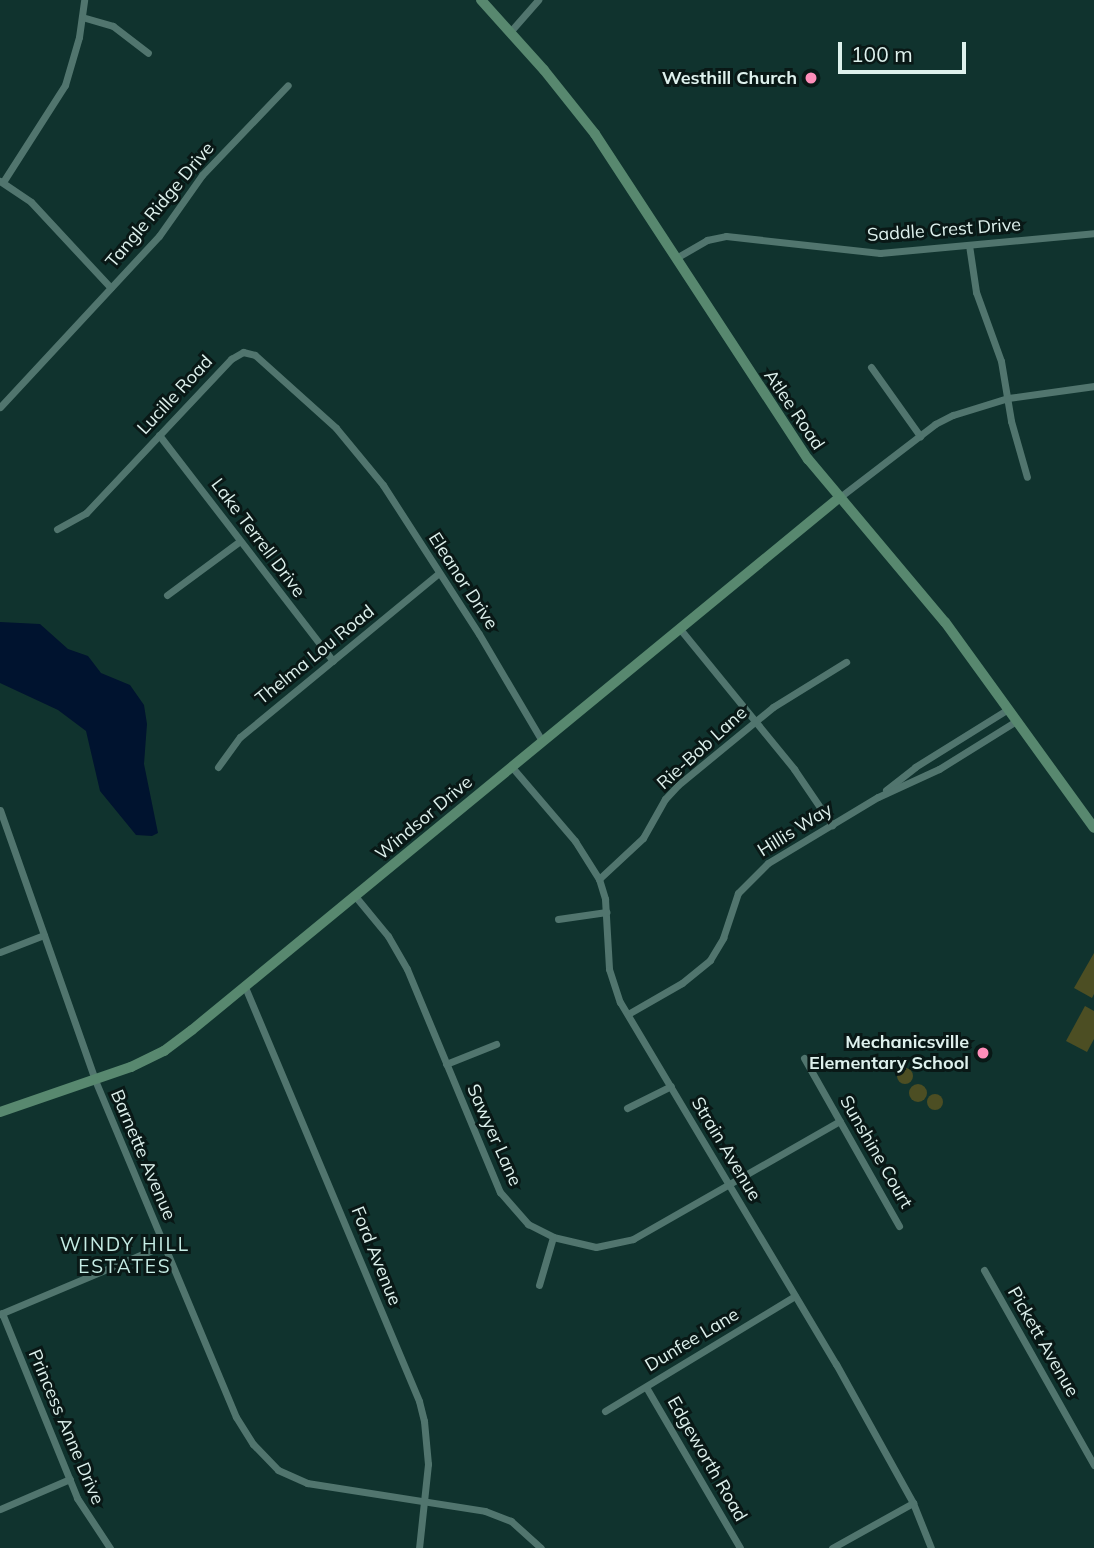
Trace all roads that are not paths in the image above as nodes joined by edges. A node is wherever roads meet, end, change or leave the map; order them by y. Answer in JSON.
{"nodes":[{"id":1,"x":84,"y":0,"type":"edge"},
{"id":2,"x":481,"y":0,"type":"edge"},
{"id":3,"x":538,"y":0,"type":"edge"},
{"id":4,"x":82,"y":17,"type":"junction"},
{"id":5,"x":510,"y":32,"type":"junction"},
{"id":6,"x":148,"y":53,"type":"dead end"},
{"id":7,"x":288,"y":85,"type":"dead end"},
{"id":8,"x":1,"y":182,"type":"edge"},
{"id":9,"x":1094,"y":233,"type":"edge"},
{"id":10,"x":969,"y":245,"type":"junction"},
{"id":11,"x":676,"y":258,"type":"junction"},
{"id":12,"x":111,"y":288,"type":"junction"},
{"id":13,"x":871,"y":367,"type":"dead end"},
{"id":14,"x":1094,"y":386,"type":"edge"},
{"id":15,"x":1008,"y":398,"type":"junction"},
{"id":16,"x":0,"y":407,"type":"edge"},
{"id":17,"x":159,"y":435,"type":"junction"},
{"id":18,"x":919,"y":436,"type":"junction"},
{"id":19,"x":350,"y":444,"type":"joint"},
{"id":20,"x":1027,"y":477,"type":"dead end"},
{"id":21,"x":840,"y":497,"type":"junction"},
{"id":22,"x":57,"y":530,"type":"dead end"},
{"id":23,"x":240,"y":541,"type":"junction"},
{"id":24,"x":438,"y":574,"type":"junction"},
{"id":25,"x":167,"y":595,"type":"dead end"},
{"id":26,"x":680,"y":629,"type":"junction"},
{"id":27,"x":333,"y":661,"type":"junction"},
{"id":28,"x":846,"y":662,"type":"dead end"},
{"id":29,"x":1008,"y":709,"type":"junction"},
{"id":30,"x":755,"y":721,"type":"junction"},
{"id":31,"x":1016,"y":721,"type":"junction"},
{"id":32,"x":542,"y":741,"type":"junction"},
{"id":33,"x":511,"y":766,"type":"junction"},
{"id":34,"x":218,"y":767,"type":"dead end"},
{"id":35,"x":878,"y":797,"type":"junction"},
{"id":36,"x":0,"y":810,"type":"edge"},
{"id":37,"x":832,"y":825,"type":"junction"},
{"id":38,"x":1094,"y":828,"type":"edge"},
{"id":39,"x":599,"y":879,"type":"junction"},
{"id":40,"x":355,"y":895,"type":"junction"},
{"id":41,"x":606,"y":912,"type":"junction"},
{"id":42,"x":558,"y":919,"type":"dead end"},
{"id":43,"x":44,"y":935,"type":"junction"},
{"id":44,"x":0,"y":952,"type":"edge"},
{"id":45,"x":244,"y":987,"type":"junction"},
{"id":46,"x":628,"y":1014,"type":"junction"},
{"id":47,"x":496,"y":1044,"type":"dead end"},
{"id":48,"x":804,"y":1058,"type":"dead end"},
{"id":49,"x":446,"y":1064,"type":"junction"},
{"id":50,"x":95,"y":1080,"type":"junction"},
{"id":51,"x":671,"y":1086,"type":"junction"},
{"id":52,"x":626,"y":1108,"type":"dead end"},
{"id":53,"x":0,"y":1112,"type":"edge"},
{"id":54,"x":840,"y":1121,"type":"junction"},
{"id":55,"x":728,"y":1183,"type":"junction"},
{"id":56,"x":900,"y":1226,"type":"dead end"},
{"id":57,"x":553,"y":1237,"type":"junction"},
{"id":58,"x":164,"y":1245,"type":"junction"},
{"id":59,"x":984,"y":1270,"type":"dead end"},
{"id":60,"x":539,"y":1284,"type":"dead end"},
{"id":61,"x":795,"y":1296,"type":"junction"},
{"id":62,"x":1,"y":1314,"type":"edge"},
{"id":63,"x":646,"y":1387,"type":"junction"},
{"id":64,"x":605,"y":1411,"type":"dead end"},
{"id":65,"x":1094,"y":1465,"type":"edge"},
{"id":66,"x":69,"y":1479,"type":"junction"},
{"id":67,"x":425,"y":1502,"type":"junction"},
{"id":68,"x":913,"y":1503,"type":"junction"},
{"id":69,"x":0,"y":1509,"type":"edge"},
{"id":70,"x":110,"y":1548,"type":"edge"},
{"id":71,"x":419,"y":1548,"type":"edge"},
{"id":72,"x":541,"y":1548,"type":"edge"},
{"id":73,"x":740,"y":1548,"type":"edge"},
{"id":74,"x":832,"y":1548,"type":"edge"},
{"id":75,"x":931,"y":1548,"type":"edge"}],
"edges":[{"from":1,"to":4,"type":"street"},
{"from":2,"to":5,"type":"street","name":"Atlee Road"},
{"from":3,"to":5,"type":"street"},
{"from":4,"to":6,"type":"street"},
{"from":4,"to":8,"type":"street"},
{"from":5,"to":11,"type":"street","name":"Atlee Road"},
{"from":7,"to":12,"type":"street","name":"Tangle Ridge Drive"},
{"from":8,"to":12,"type":"street"},
{"from":9,"to":10,"type":"street","name":"Saddle Crest Drive"},
{"from":10,"to":11,"type":"street","name":"Saddle Crest Drive"},
{"from":10,"to":15,"type":"street"},
{"from":11,"to":21,"type":"street","name":"Atlee Road"},
{"from":12,"to":16,"type":"street","name":"Tangle Ridge Drive"},
{"from":13,"to":18,"type":"street"},
{"from":14,"to":15,"type":"street"},
{"from":15,"to":18,"type":"street"},
{"from":15,"to":20,"type":"street"},
{"from":17,"to":19,"type":"street","name":"Lucille Road"},
{"from":17,"to":22,"type":"street","name":"Lucille Road"},
{"from":17,"to":23,"type":"street","name":"Lake Terrell Drive"},
{"from":18,"to":21,"type":"street"},
{"from":19,"to":24,"type":"street","name":"Eleanor Drive"},
{"from":21,"to":26,"type":"street","name":"Windsor Drive"},
{"from":21,"to":29,"type":"street","name":"Atlee Road"},
{"from":23,"to":25,"type":"street"},
{"from":23,"to":27,"type":"street","name":"Lake Terrell Drive"},
{"from":24,"to":27,"type":"street","name":"Thelma Lou Road"},
{"from":24,"to":32,"type":"street","name":"Eleanor Drive"},
{"from":26,"to":30,"type":"street"},
{"from":26,"to":32,"type":"street","name":"Windsor Drive"},
{"from":27,"to":34,"type":"street","name":"Thelma Lou Road"},
{"from":28,"to":30,"type":"street","name":"Rie-Bob Lane"},
{"from":29,"to":31,"type":"street","name":"Atlee Road"},
{"from":29,"to":35,"type":"street","name":"Hillis Way"},
{"from":30,"to":37,"type":"street"},
{"from":30,"to":39,"type":"street","name":"Rie-Bob Lane"},
{"from":31,"to":35,"type":"street","name":"Hillis Way"},
{"from":31,"to":38,"type":"street","name":"Atlee Road"},
{"from":32,"to":33,"type":"street","name":"Windsor Drive"},
{"from":33,"to":39,"type":"street","name":"Strain Avenue"},
{"from":33,"to":40,"type":"street","name":"Windsor Drive"},
{"from":35,"to":37,"type":"street","name":"Hillis Way"},
{"from":36,"to":43,"type":"street","name":"Barnette Avenue"},
{"from":37,"to":46,"type":"street","name":"Hillis Way"},
{"from":39,"to":41,"type":"street","name":"Strain Avenue"},
{"from":40,"to":45,"type":"street","name":"Windsor Drive"},
{"from":40,"to":49,"type":"street","name":"Sawyer Lane"},
{"from":41,"to":42,"type":"street"},
{"from":41,"to":46,"type":"street","name":"Strain Avenue"},
{"from":43,"to":44,"type":"street"},
{"from":43,"to":50,"type":"street","name":"Barnette Avenue"},
{"from":45,"to":50,"type":"street","name":"Windsor Drive"},
{"from":45,"to":67,"type":"street","name":"Ford Avenue"},
{"from":46,"to":51,"type":"street","name":"Strain Avenue"},
{"from":47,"to":49,"type":"street"},
{"from":48,"to":54,"type":"street","name":"Sunshine Court"},
{"from":49,"to":57,"type":"street","name":"Sawyer Lane"},
{"from":50,"to":53,"type":"street","name":"Windsor Drive"},
{"from":50,"to":58,"type":"street","name":"Barnette Avenue"},
{"from":51,"to":52,"type":"street"},
{"from":51,"to":55,"type":"street","name":"Strain Avenue"},
{"from":54,"to":55,"type":"street","name":"Sawyer Lane"},
{"from":54,"to":56,"type":"street","name":"Sunshine Court"},
{"from":55,"to":57,"type":"street","name":"Sawyer Lane"},
{"from":55,"to":61,"type":"street","name":"Strain Avenue"},
{"from":57,"to":60,"type":"street"},
{"from":58,"to":62,"type":"street"},
{"from":58,"to":67,"type":"street","name":"Barnette Avenue"},
{"from":59,"to":65,"type":"street","name":"Pickett Avenue"},
{"from":61,"to":63,"type":"street","name":"Dunfee Lane"},
{"from":61,"to":68,"type":"street","name":"Strain Avenue"},
{"from":62,"to":66,"type":"street","name":"Princess Anne Drive"},
{"from":63,"to":64,"type":"street","name":"Dunfee Lane"},
{"from":63,"to":73,"type":"street","name":"Edgeworth Road"},
{"from":66,"to":69,"type":"street"},
{"from":66,"to":70,"type":"street","name":"Princess Anne Drive"},
{"from":67,"to":71,"type":"street","name":"Ford Avenue"},
{"from":67,"to":72,"type":"street","name":"Barnette Avenue"},
{"from":68,"to":74,"type":"street"},
{"from":68,"to":75,"type":"street","name":"Strain Avenue"}]}
